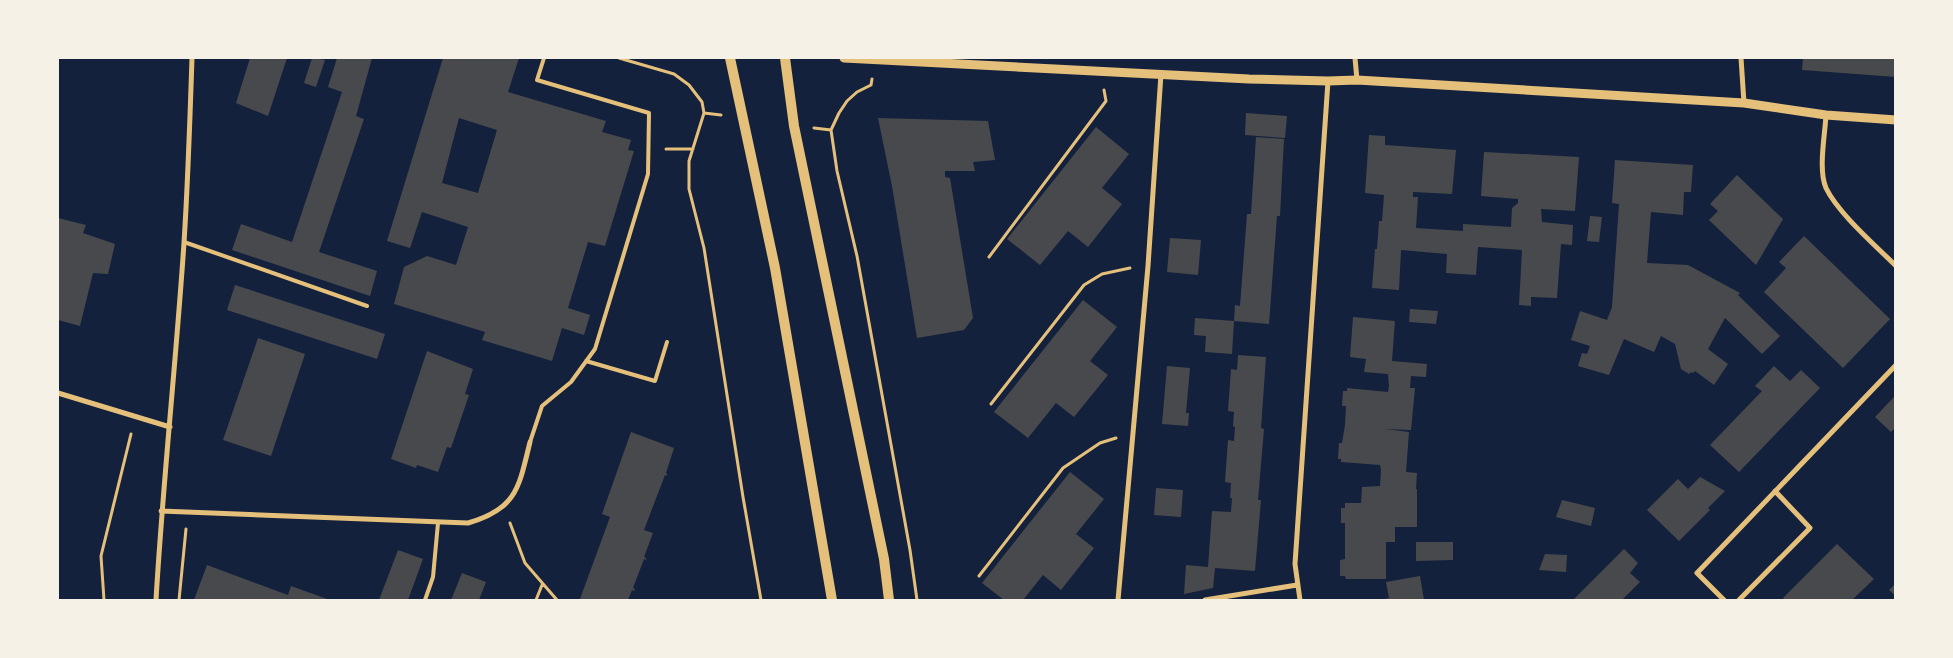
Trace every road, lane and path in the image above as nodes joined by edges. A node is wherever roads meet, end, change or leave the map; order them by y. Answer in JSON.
{"nodes":[{"id":1,"x":192,"y":58,"type":"edge"},
{"id":2,"x":544,"y":58,"type":"edge"},
{"id":3,"x":619,"y":58,"type":"edge"},
{"id":4,"x":730,"y":58,"type":"edge"},
{"id":5,"x":785,"y":58,"type":"edge"},
{"id":6,"x":844,"y":58,"type":"edge"},
{"id":7,"x":1354,"y":58,"type":"edge"},
{"id":8,"x":1741,"y":58,"type":"edge"},
{"id":9,"x":1101,"y":70,"type":"junction"},
{"id":10,"x":1162,"y":74,"type":"junction"},
{"id":11,"x":1357,"y":80,"type":"junction"},
{"id":12,"x":1328,"y":81,"type":"junction"},
{"id":13,"x":871,"y":85,"type":"dead end"},
{"id":14,"x":1744,"y":103,"type":"junction"},
{"id":15,"x":704,"y":113,"type":"junction"},
{"id":16,"x":1826,"y":115,"type":"junction"},
{"id":17,"x":743,"y":118,"type":"junction"},
{"id":18,"x":1896,"y":120,"type":"edge"},
{"id":19,"x":794,"y":126,"type":"junction"},
{"id":20,"x":831,"y":130,"type":"junction"},
{"id":21,"x":648,"y":148,"type":"junction"},
{"id":22,"x":693,"y":149,"type":"junction"},
{"id":23,"x":184,"y":242,"type":"junction"},
{"id":24,"x":989,"y":257,"type":"dead end"},
{"id":25,"x":1148,"y":266,"type":"junction"},
{"id":26,"x":1896,"y":266,"type":"edge"},
{"id":27,"x":367,"y":306,"type":"dead end"},
{"id":28,"x":667,"y":342,"type":"dead end"},
{"id":29,"x":586,"y":361,"type":"junction"},
{"id":30,"x":1896,"y":365,"type":"edge"},
{"id":31,"x":58,"y":393,"type":"edge"},
{"id":32,"x":991,"y":404,"type":"dead end"},
{"id":33,"x":138,"y":417,"type":"junction"},
{"id":34,"x":170,"y":427,"type":"junction"},
{"id":35,"x":1134,"y":437,"type":"junction"},
{"id":36,"x":530,"y":442,"type":"joint"},
{"id":37,"x":1774,"y":492,"type":"junction"},
{"id":38,"x":504,"y":506,"type":"junction"},
{"id":39,"x":161,"y":511,"type":"junction"},
{"id":40,"x":187,"y":512,"type":"junction"},
{"id":41,"x":438,"y":523,"type":"junction"},
{"id":42,"x":979,"y":576,"type":"dead end"},
{"id":43,"x":542,"y":585,"type":"junction"},
{"id":44,"x":1297,"y":585,"type":"junction"},
{"id":45,"x":104,"y":600,"type":"edge"},
{"id":46,"x":156,"y":600,"type":"edge"},
{"id":47,"x":179,"y":600,"type":"edge"},
{"id":48,"x":425,"y":600,"type":"edge"},
{"id":49,"x":536,"y":600,"type":"edge"},
{"id":50,"x":557,"y":600,"type":"edge"},
{"id":51,"x":761,"y":600,"type":"edge"},
{"id":52,"x":832,"y":600,"type":"edge"},
{"id":53,"x":889,"y":600,"type":"edge"},
{"id":54,"x":917,"y":600,"type":"edge"},
{"id":55,"x":1118,"y":600,"type":"edge"},
{"id":56,"x":1205,"y":600,"type":"edge"},
{"id":57,"x":1300,"y":600,"type":"edge"},
{"id":58,"x":1724,"y":600,"type":"edge"},
{"id":59,"x":1740,"y":600,"type":"edge"}],
"edges":[{"from":1,"to":23,"type":"street"},
{"from":2,"to":21,"type":"lane"},
{"from":3,"to":15,"type":"path"},
{"from":4,"to":17,"type":"main road"},
{"from":5,"to":19,"type":"main road"},
{"from":6,"to":9,"type":"street"},
{"from":7,"to":11,"type":"street"},
{"from":8,"to":14,"type":"street"},
{"from":9,"to":10,"type":"street"},
{"from":9,"to":24,"type":"path"},
{"from":10,"to":12,"type":"street"},
{"from":10,"to":25,"type":"street"},
{"from":11,"to":12,"type":"street"},
{"from":11,"to":14,"type":"street"},
{"from":12,"to":44,"type":"street"},
{"from":13,"to":20,"type":"path"},
{"from":14,"to":16,"type":"street"},
{"from":15,"to":17,"type":"path"},
{"from":15,"to":22,"type":"path"},
{"from":16,"to":18,"type":"street"},
{"from":16,"to":26,"type":"street"},
{"from":17,"to":52,"type":"main road"},
{"from":19,"to":20,"type":"path"},
{"from":19,"to":53,"type":"main road"},
{"from":20,"to":54,"type":"path"},
{"from":21,"to":22,"type":"path"},
{"from":21,"to":29,"type":"lane"},
{"from":22,"to":51,"type":"path"},
{"from":23,"to":27,"type":"lane"},
{"from":23,"to":34,"type":"street"},
{"from":25,"to":32,"type":"path"},
{"from":25,"to":35,"type":"street"},
{"from":28,"to":29,"type":"lane"},
{"from":29,"to":36,"type":"lane"},
{"from":30,"to":37,"type":"street"},
{"from":31,"to":33,"type":"street"},
{"from":33,"to":34,"type":"street"},
{"from":33,"to":45,"type":"path"},
{"from":34,"to":39,"type":"street"},
{"from":35,"to":42,"type":"path"},
{"from":35,"to":55,"type":"street"},
{"from":36,"to":38,"type":"street"},
{"from":37,"to":58,"type":"street"},
{"from":37,"to":59,"type":"street"},
{"from":38,"to":41,"type":"street"},
{"from":38,"to":43,"type":"path"},
{"from":39,"to":40,"type":"street"},
{"from":39,"to":46,"type":"street"},
{"from":40,"to":41,"type":"street"},
{"from":40,"to":47,"type":"path"},
{"from":41,"to":48,"type":"lane"},
{"from":43,"to":49,"type":"path"},
{"from":43,"to":50,"type":"path"},
{"from":44,"to":56,"type":"street"},
{"from":44,"to":57,"type":"street"}]}
